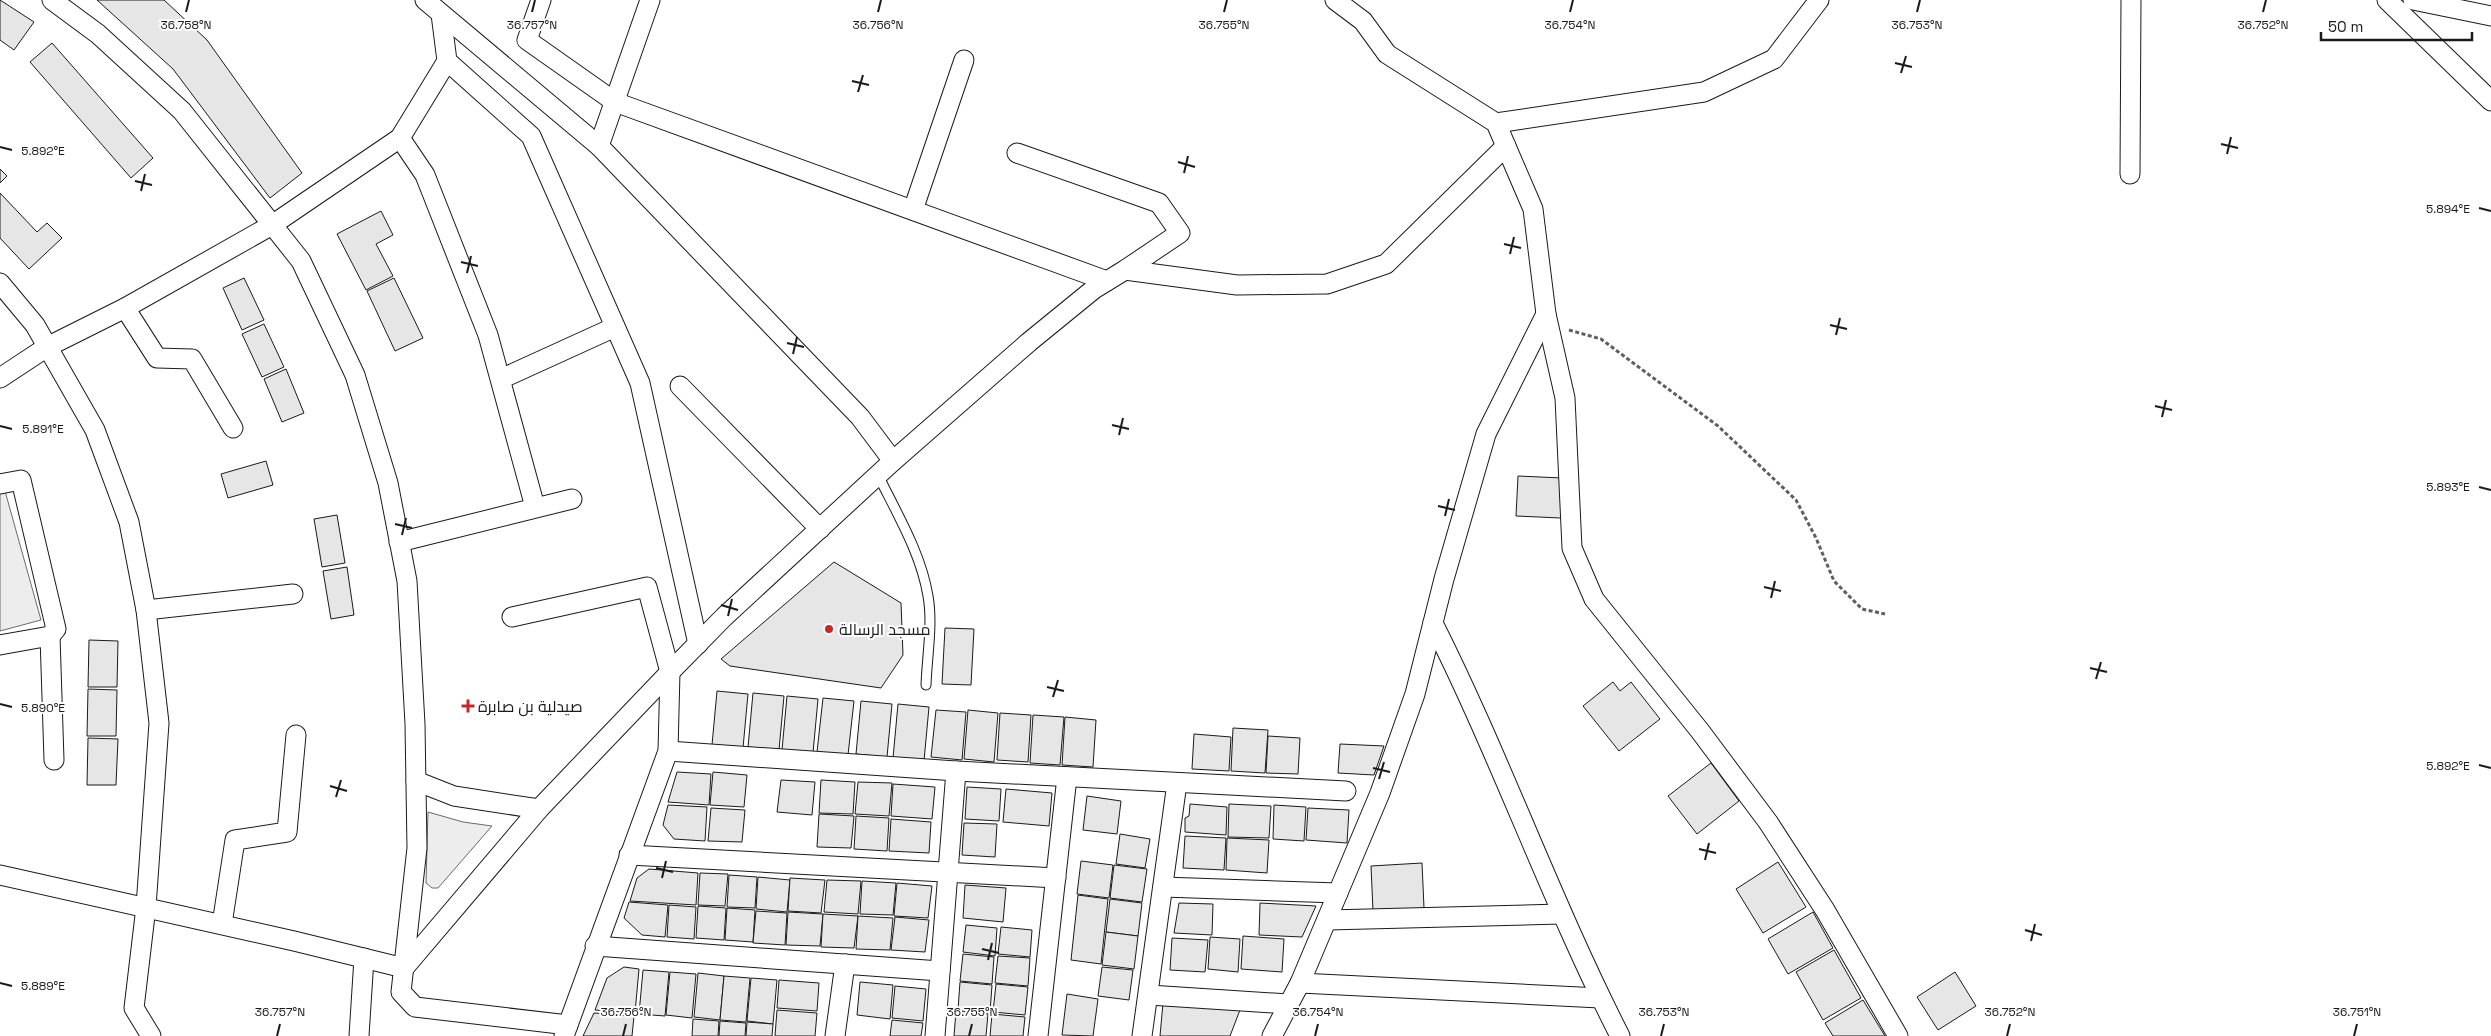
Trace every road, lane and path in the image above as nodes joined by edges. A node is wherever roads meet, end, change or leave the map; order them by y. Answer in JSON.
{"nodes":[{"id":1,"x":52,"y":0,"type":"edge"},
{"id":2,"x":424,"y":0,"type":"edge"},
{"id":3,"x":541,"y":0,"type":"edge"},
{"id":4,"x":650,"y":0,"type":"edge"},
{"id":5,"x":1335,"y":0,"type":"edge"},
{"id":6,"x":1819,"y":0,"type":"edge"},
{"id":7,"x":2131,"y":0,"type":"edge"},
{"id":8,"x":2387,"y":0,"type":"edge"},
{"id":9,"x":2413,"y":0,"type":"edge"},
{"id":10,"x":442,"y":14,"type":"junction"},
{"id":11,"x":2491,"y":16,"type":"edge"},
{"id":12,"x":964,"y":60,"type":"dead end"},
{"id":13,"x":447,"y":61,"type":"junction"},
{"id":14,"x":2491,"y":101,"type":"edge"},
{"id":15,"x":615,"y":102,"type":"junction"},
{"id":16,"x":1496,"y":123,"type":"junction"},
{"id":17,"x":400,"y":138,"type":"junction"},
{"id":18,"x":599,"y":146,"type":"junction"},
{"id":19,"x":1506,"y":146,"type":"junction"},
{"id":20,"x":1017,"y":153,"type":"dead end"},
{"id":21,"x":2130,"y":174,"type":"dead end"},
{"id":22,"x":913,"y":210,"type":"junction"},
{"id":23,"x":272,"y":225,"type":"junction"},
{"id":24,"x":1126,"y":270,"type":"junction"},
{"id":25,"x":1108,"y":281,"type":"junction"},
{"id":26,"x":0,"y":283,"type":"edge"},
{"id":27,"x":125,"y":308,"type":"junction"},
{"id":28,"x":1548,"y":320,"type":"junction"},
{"id":29,"x":615,"y":327,"type":"junction"},
{"id":30,"x":47,"y":347,"type":"junction"},
{"id":31,"x":0,"y":378,"type":"edge"},
{"id":32,"x":501,"y":379,"type":"junction"},
{"id":33,"x":680,"y":386,"type":"dead end"},
{"id":34,"x":233,"y":428,"type":"dead end"},
{"id":35,"x":893,"y":461,"type":"junction"},
{"id":36,"x":878,"y":474,"type":"junction"},
{"id":37,"x":0,"y":484,"type":"edge"},
{"id":38,"x":572,"y":500,"type":"dead end"},
{"id":39,"x":535,"y":507,"type":"junction"},
{"id":40,"x":820,"y":529,"type":"junction"},
{"id":41,"x":399,"y":542,"type":"junction"},
{"id":42,"x":293,"y":594,"type":"dead end"},
{"id":43,"x":146,"y":610,"type":"junction"},
{"id":44,"x":1885,"y":614,"type":"dead end"},
{"id":45,"x":512,"y":616,"type":"dead end"},
{"id":46,"x":1433,"y":623,"type":"junction"},
{"id":47,"x":50,"y":636,"type":"junction"},
{"id":48,"x":698,"y":644,"type":"junction"},
{"id":49,"x":0,"y":645,"type":"edge"},
{"id":50,"x":670,"y":672,"type":"junction"},
{"id":51,"x":926,"y":685,"type":"dead end"},
{"id":52,"x":296,"y":735,"type":"dead end"},
{"id":53,"x":668,"y":751,"type":"junction"},
{"id":54,"x":54,"y":760,"type":"dead end"},
{"id":55,"x":956,"y":771,"type":"junction"},
{"id":56,"x":1068,"y":777,"type":"junction"},
{"id":57,"x":416,"y":781,"type":"junction"},
{"id":58,"x":1176,"y":782,"type":"junction"},
{"id":59,"x":1346,"y":791,"type":"dead end"},
{"id":60,"x":538,"y":809,"type":"junction"},
{"id":61,"x":629,"y":855,"type":"junction"},
{"id":62,"x":949,"y":872,"type":"junction"},
{"id":63,"x":0,"y":875,"type":"edge"},
{"id":64,"x":1056,"y":878,"type":"junction"},
{"id":65,"x":1163,"y":887,"type":"junction"},
{"id":66,"x":1338,"y":893,"type":"junction"},
{"id":67,"x":146,"y":907,"type":"junction"},
{"id":68,"x":1561,"y":914,"type":"junction"},
{"id":69,"x":1328,"y":920,"type":"junction"},
{"id":70,"x":222,"y":924,"type":"junction"},
{"id":71,"x":595,"y":946,"type":"junction"},
{"id":72,"x":364,"y":958,"type":"junction"},
{"id":73,"x":845,"y":964,"type":"junction"},
{"id":74,"x":404,"y":968,"type":"junction"},
{"id":75,"x":940,"y":972,"type":"junction"},
{"id":76,"x":1300,"y":984,"type":"junction"},
{"id":77,"x":1149,"y":995,"type":"junction"},
{"id":78,"x":1600,"y":998,"type":"junction"},
{"id":79,"x":1288,"y":1004,"type":"junction"},
{"id":80,"x":566,"y":1031,"type":"edge"},
{"id":81,"x":151,"y":1036,"type":"edge"},
{"id":82,"x":359,"y":1036,"type":"edge"},
{"id":83,"x":835,"y":1036,"type":"edge"},
{"id":84,"x":935,"y":1036,"type":"edge"},
{"id":85,"x":1038,"y":1036,"type":"edge"},
{"id":86,"x":1142,"y":1036,"type":"edge"},
{"id":87,"x":1272,"y":1036,"type":"edge"},
{"id":88,"x":1620,"y":1036,"type":"edge"},
{"id":89,"x":1898,"y":1036,"type":"edge"}],
"edges":[{"from":1,"to":23,"type":"street"},
{"from":2,"to":10,"type":"street"},
{"from":3,"to":15,"type":"street"},
{"from":4,"to":15,"type":"street"},
{"from":5,"to":16,"type":"street"},
{"from":6,"to":16,"type":"street"},
{"from":7,"to":21,"type":"street"},
{"from":8,"to":14,"type":"street"},
{"from":9,"to":11,"type":"street"},
{"from":10,"to":13,"type":"street"},
{"from":10,"to":18,"type":"street"},
{"from":12,"to":22,"type":"street"},
{"from":13,"to":17,"type":"street"},
{"from":13,"to":29,"type":"street"},
{"from":15,"to":18,"type":"street"},
{"from":15,"to":22,"type":"street"},
{"from":16,"to":19,"type":"street"},
{"from":17,"to":23,"type":"street"},
{"from":17,"to":32,"type":"street"},
{"from":18,"to":35,"type":"street"},
{"from":19,"to":24,"type":"street"},
{"from":19,"to":28,"type":"street"},
{"from":20,"to":24,"type":"street"},
{"from":22,"to":25,"type":"street"},
{"from":23,"to":27,"type":"street"},
{"from":23,"to":41,"type":"street"},
{"from":24,"to":25,"type":"street"},
{"from":25,"to":35,"type":"street"},
{"from":26,"to":30,"type":"street"},
{"from":27,"to":30,"type":"street"},
{"from":27,"to":34,"type":"street"},
{"from":28,"to":44,"type":"path"},
{"from":28,"to":46,"type":"street"},
{"from":28,"to":89,"type":"street"},
{"from":29,"to":32,"type":"street"},
{"from":29,"to":48,"type":"street"},
{"from":30,"to":31,"type":"street"},
{"from":30,"to":43,"type":"street"},
{"from":32,"to":39,"type":"street"},
{"from":33,"to":40,"type":"street"},
{"from":35,"to":36,"type":"street"},
{"from":36,"to":40,"type":"street"},
{"from":36,"to":51,"type":"lane"},
{"from":37,"to":47,"type":"street"},
{"from":38,"to":39,"type":"street"},
{"from":39,"to":41,"type":"street"},
{"from":40,"to":48,"type":"street"},
{"from":41,"to":57,"type":"street"},
{"from":42,"to":43,"type":"street"},
{"from":43,"to":67,"type":"street"},
{"from":45,"to":50,"type":"street"},
{"from":46,"to":66,"type":"street"},
{"from":46,"to":68,"type":"street"},
{"from":47,"to":49,"type":"street"},
{"from":47,"to":54,"type":"street"},
{"from":48,"to":50,"type":"street"},
{"from":50,"to":53,"type":"street"},
{"from":50,"to":60,"type":"street"},
{"from":52,"to":70,"type":"street"},
{"from":53,"to":55,"type":"street"},
{"from":53,"to":61,"type":"street"},
{"from":55,"to":56,"type":"street"},
{"from":55,"to":62,"type":"street"},
{"from":56,"to":58,"type":"street"},
{"from":56,"to":64,"type":"street"},
{"from":57,"to":60,"type":"street"},
{"from":57,"to":74,"type":"street"},
{"from":58,"to":59,"type":"street"},
{"from":58,"to":65,"type":"street"},
{"from":60,"to":74,"type":"street"},
{"from":61,"to":62,"type":"street"},
{"from":61,"to":71,"type":"street"},
{"from":62,"to":64,"type":"street"},
{"from":62,"to":75,"type":"street"},
{"from":63,"to":67,"type":"street"},
{"from":64,"to":85,"type":"street"},
{"from":65,"to":66,"type":"street"},
{"from":65,"to":77,"type":"street"},
{"from":66,"to":69,"type":"street"},
{"from":67,"to":70,"type":"street"},
{"from":67,"to":81,"type":"street"},
{"from":68,"to":69,"type":"street"},
{"from":68,"to":78,"type":"street"},
{"from":69,"to":76,"type":"street"},
{"from":70,"to":72,"type":"street"},
{"from":71,"to":73,"type":"street"},
{"from":71,"to":80,"type":"street"},
{"from":72,"to":74,"type":"street"},
{"from":72,"to":82,"type":"street"},
{"from":73,"to":75,"type":"street"},
{"from":73,"to":83,"type":"street"},
{"from":74,"to":80,"type":"street"},
{"from":75,"to":84,"type":"street"},
{"from":76,"to":78,"type":"street"},
{"from":76,"to":79,"type":"street"},
{"from":77,"to":79,"type":"street"},
{"from":77,"to":86,"type":"street"},
{"from":78,"to":88,"type":"street"},
{"from":79,"to":87,"type":"street"}]}
